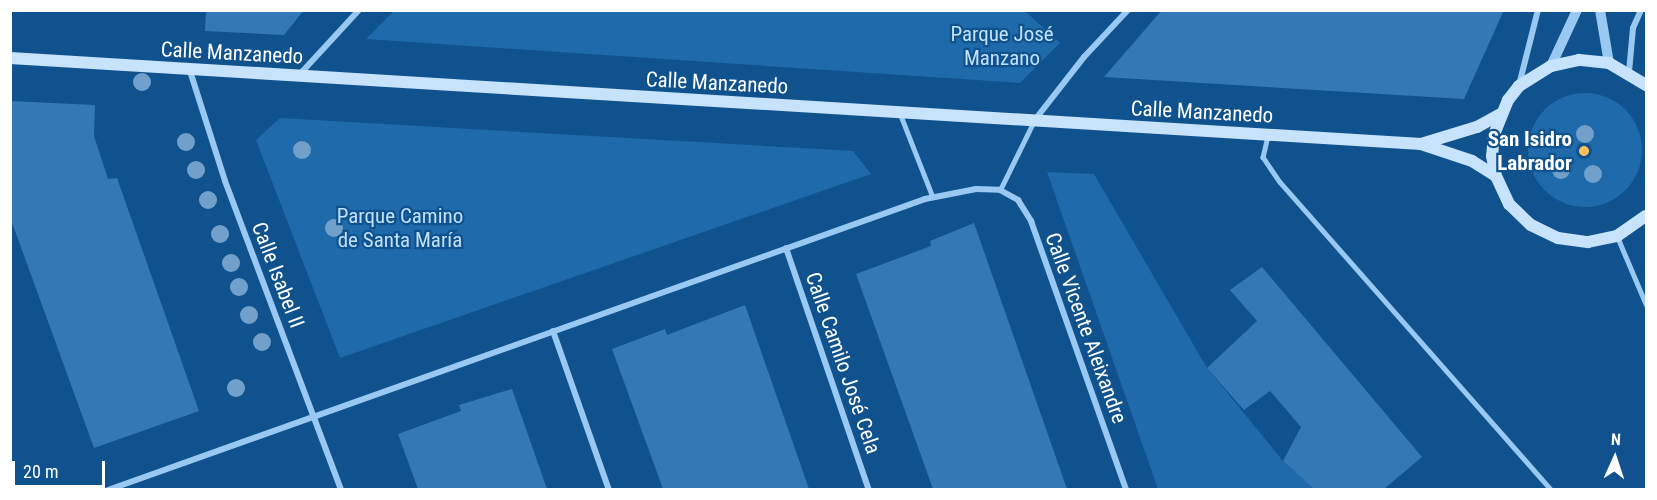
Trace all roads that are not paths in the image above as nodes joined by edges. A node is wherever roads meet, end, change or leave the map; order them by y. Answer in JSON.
{"nodes":[{"id":1,"x":359,"y":10,"type":"edge"},
{"id":2,"x":1128,"y":10,"type":"edge"},
{"id":3,"x":1539,"y":10,"type":"edge"},
{"id":4,"x":1577,"y":10,"type":"edge"},
{"id":5,"x":1600,"y":10,"type":"edge"},
{"id":6,"x":1641,"y":10,"type":"edge"},
{"id":7,"x":10,"y":58,"type":"edge"},
{"id":8,"x":1609,"y":63,"type":"junction"},
{"id":9,"x":1551,"y":66,"type":"junction"},
{"id":10,"x":190,"y":71,"type":"junction"},
{"id":11,"x":1629,"y":72,"type":"junction"},
{"id":12,"x":298,"y":77,"type":"junction"},
{"id":13,"x":1647,"y":85,"type":"edge"},
{"id":14,"x":1519,"y":86,"type":"junction"},
{"id":15,"x":900,"y":113,"type":"junction"},
{"id":16,"x":1500,"y":114,"type":"junction"},
{"id":17,"x":1033,"y":122,"type":"junction"},
{"id":18,"x":1269,"y":136,"type":"junction"},
{"id":19,"x":1421,"y":144,"type":"junction"},
{"id":20,"x":1496,"y":176,"type":"junction"},
{"id":21,"x":1000,"y":190,"type":"junction"},
{"id":22,"x":933,"y":197,"type":"junction"},
{"id":23,"x":1647,"y":216,"type":"edge"},
{"id":24,"x":1617,"y":236,"type":"junction"},
{"id":25,"x":786,"y":248,"type":"junction"},
{"id":26,"x":1647,"y":304,"type":"edge"},
{"id":27,"x":553,"y":331,"type":"junction"},
{"id":28,"x":314,"y":416,"type":"junction"},
{"id":29,"x":108,"y":489,"type":"edge"},
{"id":30,"x":341,"y":489,"type":"edge"},
{"id":31,"x":609,"y":489,"type":"edge"},
{"id":32,"x":869,"y":489,"type":"edge"},
{"id":33,"x":1126,"y":489,"type":"edge"},
{"id":34,"x":1552,"y":489,"type":"edge"}],
"edges":[{"from":1,"to":12,"type":"street"},
{"from":2,"to":17,"type":"street"},
{"from":3,"to":14,"type":"street"},
{"from":4,"to":9,"type":"street"},
{"from":5,"to":8,"type":"street"},
{"from":6,"to":11,"type":"street"},
{"from":7,"to":10,"type":"main road","name":"Calle Manzanedo"},
{"from":8,"to":9,"type":"main road"},
{"from":8,"to":11,"type":"main road"},
{"from":9,"to":14,"type":"main road"},
{"from":10,"to":12,"type":"main road","name":"Calle Manzanedo"},
{"from":10,"to":28,"type":"street","name":"Calle Isabel II"},
{"from":11,"to":13,"type":"main road"},
{"from":12,"to":15,"type":"main road","name":"Calle Manzanedo"},
{"from":14,"to":16,"type":"main road"},
{"from":15,"to":17,"type":"main road","name":"Calle Manzanedo"},
{"from":15,"to":22,"type":"lane"},
{"from":16,"to":19,"type":"main road","name":"Calle Manzanedo"},
{"from":16,"to":20,"type":"main road"},
{"from":17,"to":18,"type":"main road","name":"Calle Manzanedo"},
{"from":17,"to":21,"type":"lane"},
{"from":18,"to":19,"type":"main road","name":"Calle Manzanedo"},
{"from":18,"to":34,"type":"lane"},
{"from":19,"to":20,"type":"main road","name":"Calle Manzanedo"},
{"from":20,"to":24,"type":"main road"},
{"from":21,"to":22,"type":"street"},
{"from":21,"to":33,"type":"street","name":"Calle Vicente Aleixandre"},
{"from":22,"to":25,"type":"street"},
{"from":23,"to":24,"type":"main road"},
{"from":24,"to":26,"type":"lane"},
{"from":25,"to":27,"type":"street"},
{"from":25,"to":32,"type":"street","name":"Calle Camilo José Cela"},
{"from":27,"to":28,"type":"street"},
{"from":27,"to":31,"type":"street"},
{"from":28,"to":29,"type":"street"},
{"from":28,"to":30,"type":"street","name":"Calle Isabel II"}]}
